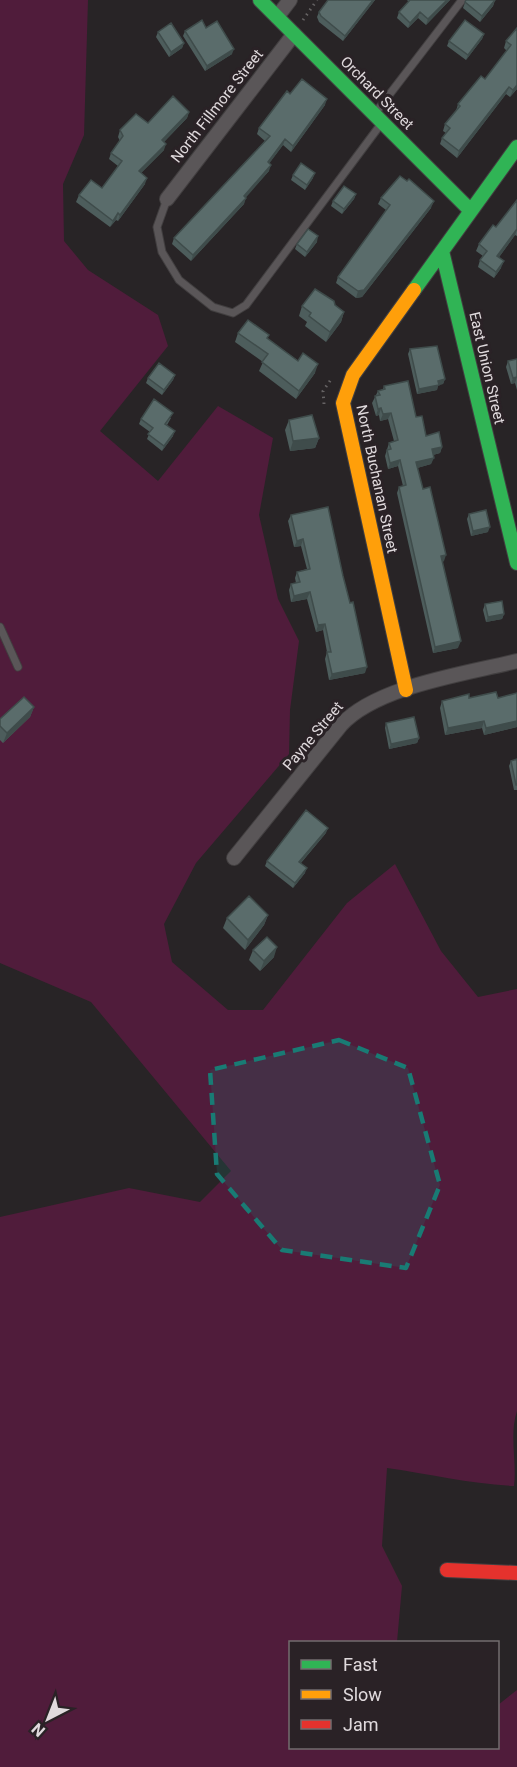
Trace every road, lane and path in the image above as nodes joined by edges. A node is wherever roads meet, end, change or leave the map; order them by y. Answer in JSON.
{"nodes":[{"id":1,"x":260,"y":0,"type":"edge"},
{"id":2,"x":290,"y":0,"type":"edge"},
{"id":3,"x":317,"y":0,"type":"edge"},
{"id":4,"x":462,"y":0,"type":"edge"},
{"id":5,"x":277,"y":17,"type":"junction"},
{"id":6,"x":311,"y":29,"type":"dead end"},
{"id":7,"x":294,"y":34,"type":"junction"},
{"id":8,"x":378,"y":118,"type":"junction"},
{"id":9,"x":517,"y":147,"type":"edge"},
{"id":10,"x":167,"y":199,"type":"joint"},
{"id":11,"x":470,"y":210,"type":"junction"},
{"id":12,"x":442,"y":251,"type":"junction"},
{"id":13,"x":338,"y":370,"type":"dead end"},
{"id":14,"x":325,"y":408,"type":"dead end"},
{"id":15,"x":517,"y":563,"type":"edge"},
{"id":16,"x":0,"y":627,"type":"edge"},
{"id":17,"x":517,"y":660,"type":"edge"},
{"id":18,"x":18,"y":667,"type":"dead end"},
{"id":19,"x":406,"y":690,"type":"junction"},
{"id":20,"x":234,"y":858,"type":"dead end"},
{"id":21,"x":447,"y":1570,"type":"dead end"},
{"id":22,"x":517,"y":1573,"type":"edge"}],
"edges":[{"from":1,"to":5,"type":"street","name":"Orchard Street"},
{"from":2,"to":5,"type":"street"},
{"from":3,"to":6,"type":"path"},
{"from":4,"to":8,"type":"lane"},
{"from":5,"to":7,"type":"street","name":"Orchard Street"},
{"from":7,"to":8,"type":"street","name":"Orchard Street"},
{"from":7,"to":10,"type":"street","name":"North Fillmore Street"},
{"from":8,"to":10,"type":"lane"},
{"from":8,"to":11,"type":"street","name":"Orchard Street"},
{"from":9,"to":11,"type":"street","name":"North Buchanan Street"},
{"from":11,"to":12,"type":"street","name":"North Buchanan Street"},
{"from":12,"to":15,"type":"street","name":"East Union Street"},
{"from":12,"to":19,"type":"street","name":"North Buchanan Street"},
{"from":13,"to":14,"type":"path"},
{"from":16,"to":18,"type":"lane"},
{"from":17,"to":19,"type":"street","name":"Payne Street"},
{"from":19,"to":20,"type":"street","name":"Payne Street"},
{"from":21,"to":22,"type":"street"}]}
